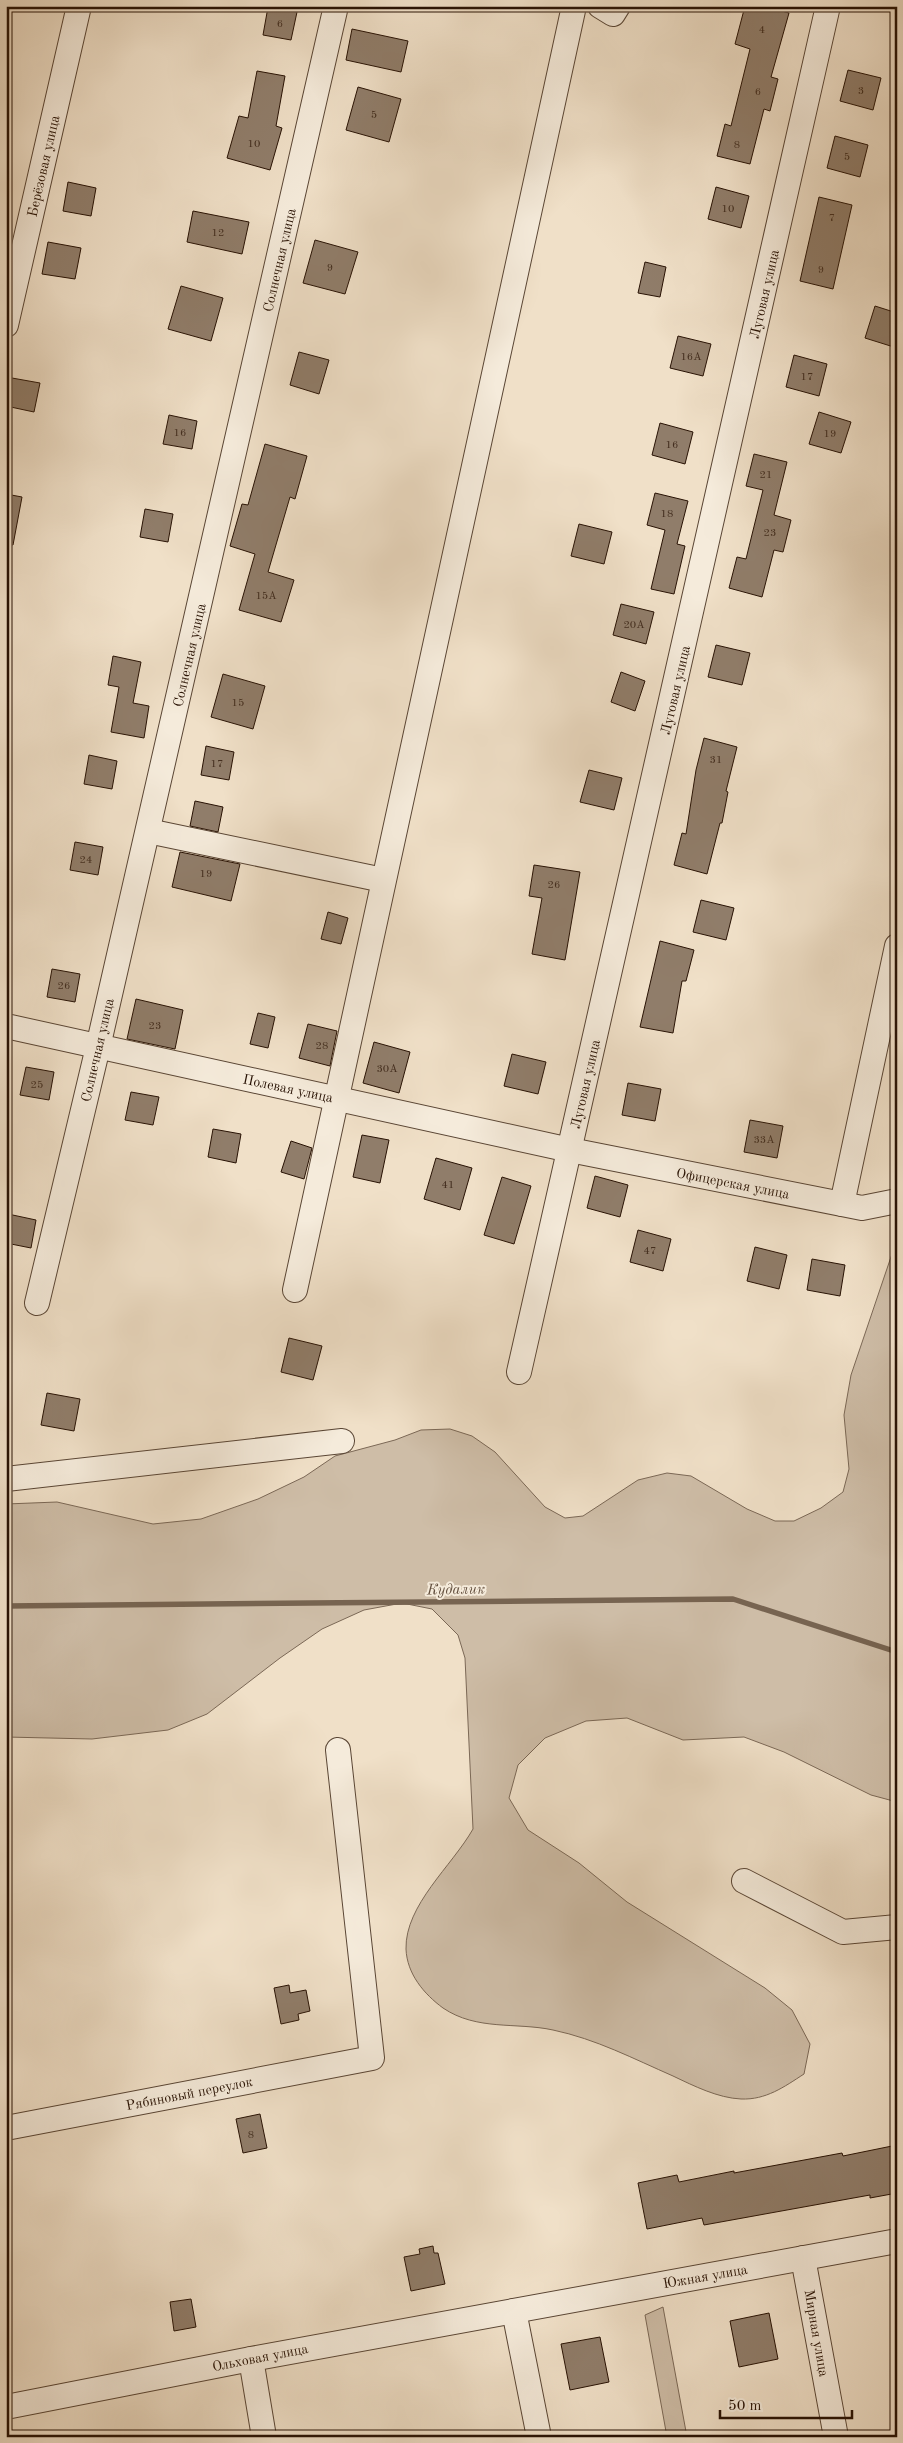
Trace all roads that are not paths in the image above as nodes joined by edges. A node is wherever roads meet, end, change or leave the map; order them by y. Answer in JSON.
{"nodes":[{"id":1,"x":79,"y":6,"type":"edge"},
{"id":2,"x":336,"y":6,"type":"edge"},
{"id":3,"x":574,"y":6,"type":"edge"},
{"id":4,"x":600,"y":6,"type":"edge"},
{"id":5,"x":618,"y":6,"type":"edge"},
{"id":6,"x":828,"y":6,"type":"edge"},
{"id":7,"x":6,"y":325,"type":"edge"},
{"id":8,"x":148,"y":831,"type":"junction"},
{"id":9,"x":384,"y":880,"type":"junction"},
{"id":10,"x":897,"y":946,"type":"edge"},
{"id":11,"x":6,"y":1026,"type":"edge"},
{"id":12,"x":98,"y":1047,"type":"junction"},
{"id":13,"x":336,"y":1099,"type":"junction"},
{"id":14,"x":570,"y":1150,"type":"junction"},
{"id":15,"x":897,"y":1200,"type":"edge"},
{"id":16,"x":842,"y":1204,"type":"junction"},
{"id":17,"x":295,"y":1290,"type":"dead end"},
{"id":18,"x":37,"y":1303,"type":"dead end"},
{"id":19,"x":519,"y":1372,"type":"dead end"},
{"id":20,"x":342,"y":1442,"type":"dead end"},
{"id":21,"x":6,"y":1479,"type":"edge"},
{"id":22,"x":338,"y":1750,"type":"dead end"},
{"id":23,"x":744,"y":1880,"type":"dead end"},
{"id":24,"x":897,"y":1927,"type":"edge"},
{"id":25,"x":6,"y":2128,"type":"edge"},
{"id":26,"x":897,"y":2241,"type":"edge"},
{"id":27,"x":803,"y":2258,"type":"junction"},
{"id":28,"x":514,"y":2311,"type":"junction"},
{"id":29,"x":251,"y":2359,"type":"junction"},
{"id":30,"x":6,"y":2407,"type":"edge"},
{"id":31,"x":264,"y":2437,"type":"edge"},
{"id":32,"x":539,"y":2437,"type":"edge"},
{"id":33,"x":836,"y":2437,"type":"edge"}],
"edges":[{"from":1,"to":7,"type":"street","name":"Берёзовая улица"},
{"from":2,"to":8,"type":"street","name":"Солнечная улица"},
{"from":3,"to":9,"type":"street"},
{"from":4,"to":5,"type":"street"},
{"from":6,"to":14,"type":"street","name":"Луговая улица"},
{"from":8,"to":9,"type":"street"},
{"from":8,"to":12,"type":"street","name":"Солнечная улица"},
{"from":9,"to":13,"type":"street"},
{"from":10,"to":16,"type":"street"},
{"from":11,"to":12,"type":"street","name":"Полевая улица"},
{"from":12,"to":13,"type":"street","name":"Полевая улица"},
{"from":12,"to":18,"type":"street","name":"Солнечная улица"},
{"from":13,"to":14,"type":"street","name":"Полевая улица"},
{"from":13,"to":17,"type":"street"},
{"from":14,"to":16,"type":"street","name":"Офицерская улица"},
{"from":14,"to":19,"type":"street","name":"Луговая улица"},
{"from":15,"to":16,"type":"street","name":"Офицерская улица"},
{"from":20,"to":21,"type":"street"},
{"from":22,"to":25,"type":"street","name":"Рябиновый переулок"},
{"from":23,"to":24,"type":"street"},
{"from":26,"to":27,"type":"street","name":"Южная улица"},
{"from":27,"to":28,"type":"street","name":"Южная улица"},
{"from":27,"to":33,"type":"street","name":"Мирная улица"},
{"from":28,"to":29,"type":"street","name":"Ольховая улица"},
{"from":28,"to":32,"type":"street"},
{"from":29,"to":30,"type":"street","name":"Ольховая улица"},
{"from":29,"to":31,"type":"street"}]}
